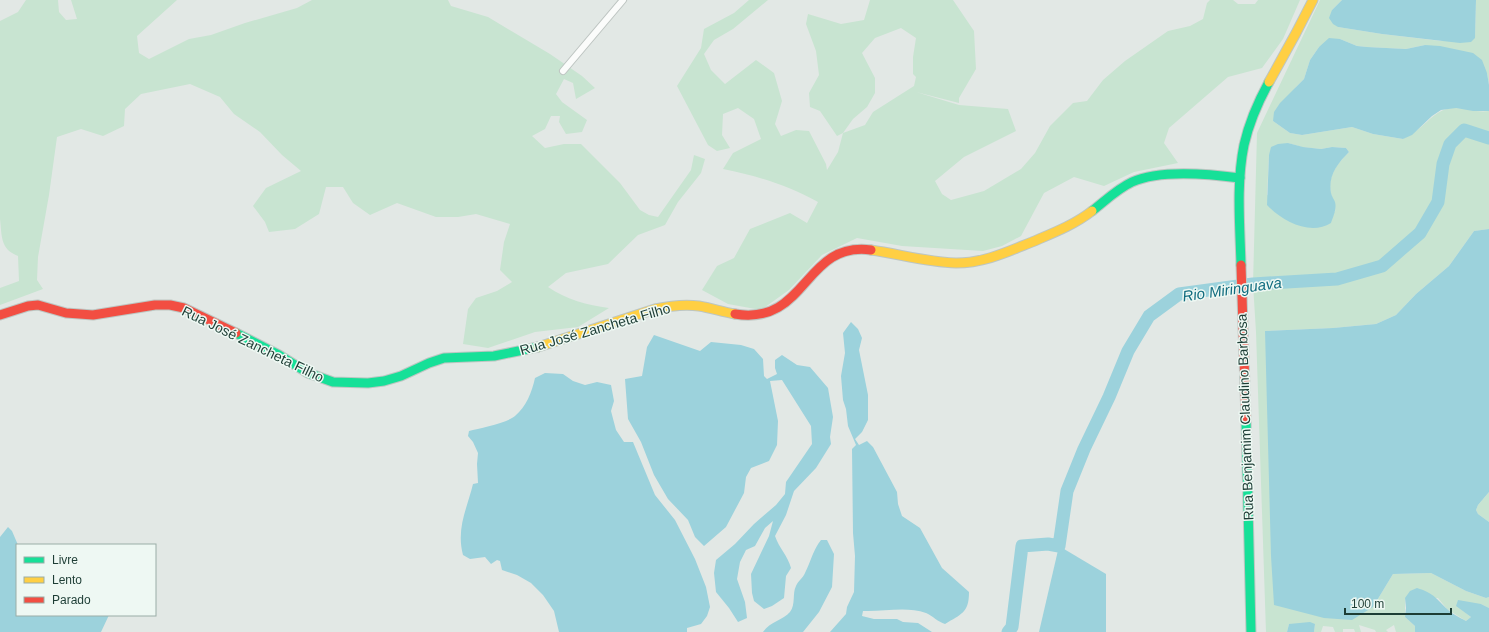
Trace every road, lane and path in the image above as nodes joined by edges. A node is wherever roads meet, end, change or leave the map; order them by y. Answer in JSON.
{"nodes":[{"id":1,"x":623,"y":0,"type":"edge"},
{"id":2,"x":1313,"y":0,"type":"edge"},
{"id":3,"x":562,"y":71,"type":"dead end"},
{"id":4,"x":1240,"y":178,"type":"junction"},
{"id":5,"x":0,"y":315,"type":"edge"},
{"id":6,"x":1251,"y":632,"type":"edge"}],
"edges":[{"from":1,"to":3,"type":"street"},
{"from":2,"to":4,"type":"street","name":"Rua Benjamim Claudino Barbosa"},
{"from":4,"to":5,"type":"street","name":"Rua José Zancheta Filho"},
{"from":4,"to":6,"type":"street","name":"Rua Benjamim Claudino Barbosa"}]}
